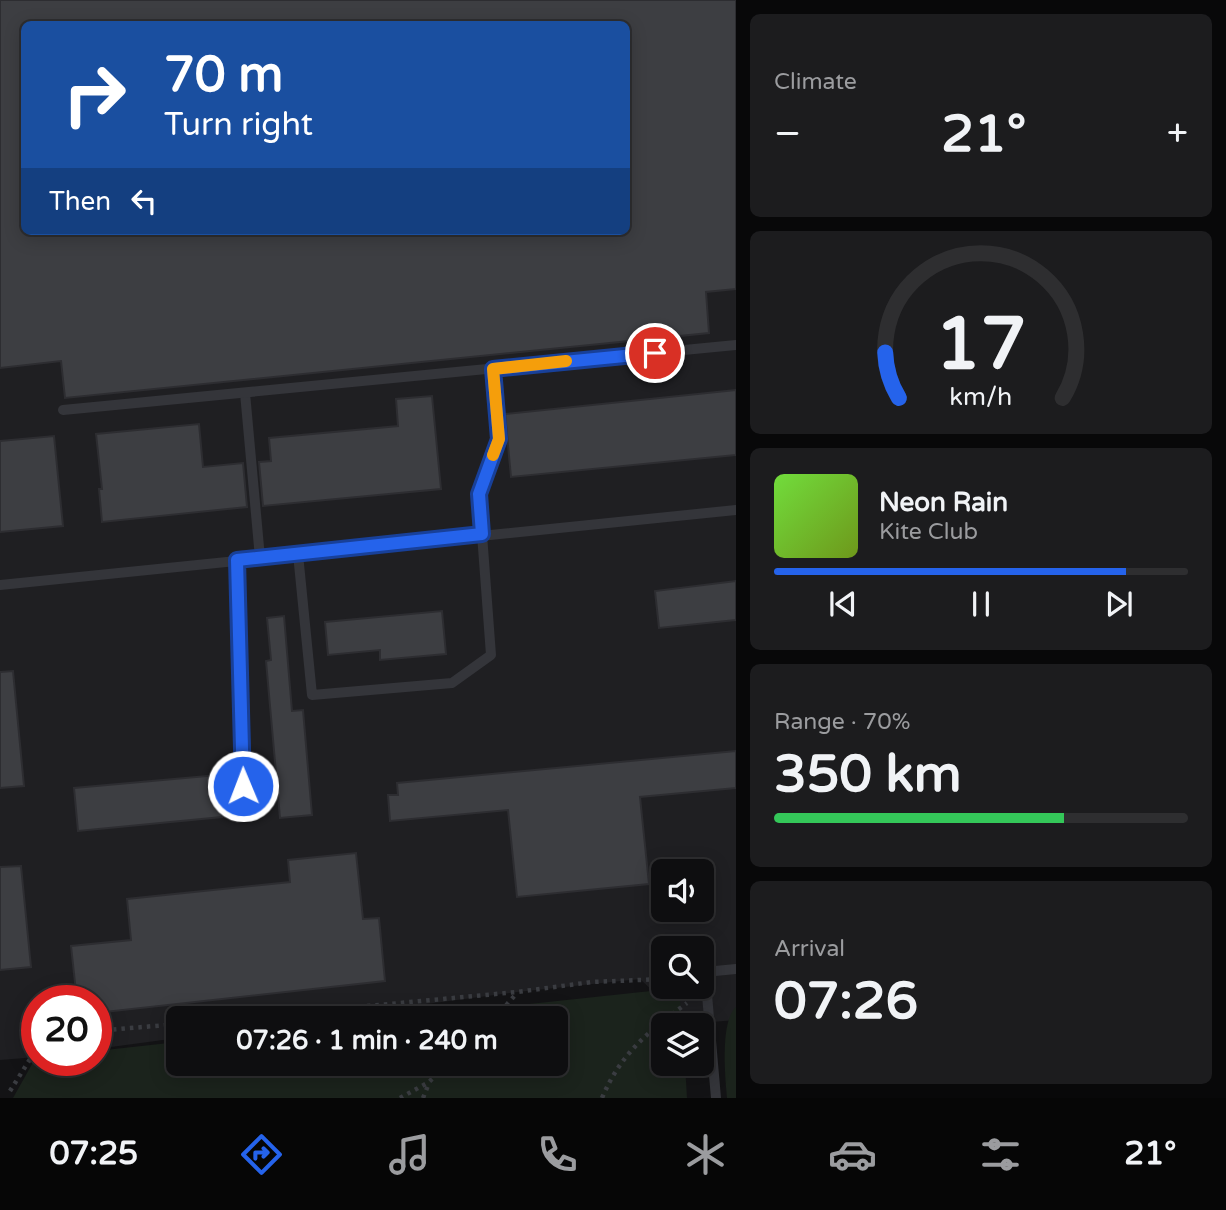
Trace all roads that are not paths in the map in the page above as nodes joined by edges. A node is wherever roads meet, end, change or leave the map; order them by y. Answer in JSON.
{"nodes":[{"id":1,"x":736,"y":345,"type":"edge"},
{"id":2,"x":493,"y":369,"type":"junction"},
{"id":3,"x":245,"y":393,"type":"junction"},
{"id":4,"x":63,"y":410,"type":"dead end"},
{"id":5,"x":736,"y":510,"type":"edge"},
{"id":6,"x":482,"y":534,"type":"junction"},
{"id":7,"x":298,"y":554,"type":"junction"},
{"id":8,"x":260,"y":558,"type":"junction"},
{"id":9,"x":237,"y":560,"type":"junction"},
{"id":10,"x":0,"y":585,"type":"edge"},
{"id":11,"x":243,"y":786,"type":"dead end"},
{"id":12,"x":736,"y":969,"type":"edge"},
{"id":13,"x":716,"y":1098,"type":"edge"}],
"edges":[{"from":1,"to":2,"type":"lane"},
{"from":2,"to":3,"type":"lane"},
{"from":2,"to":6,"type":"lane"},
{"from":3,"to":4,"type":"lane"},
{"from":3,"to":8,"type":"lane"},
{"from":5,"to":6,"type":"lane"},
{"from":6,"to":7,"type":"lane"},
{"from":6,"to":7,"type":"lane"},
{"from":7,"to":8,"type":"lane"},
{"from":8,"to":9,"type":"lane"},
{"from":9,"to":10,"type":"lane"},
{"from":9,"to":11,"type":"lane"},
{"from":12,"to":13,"type":"lane"}]}
